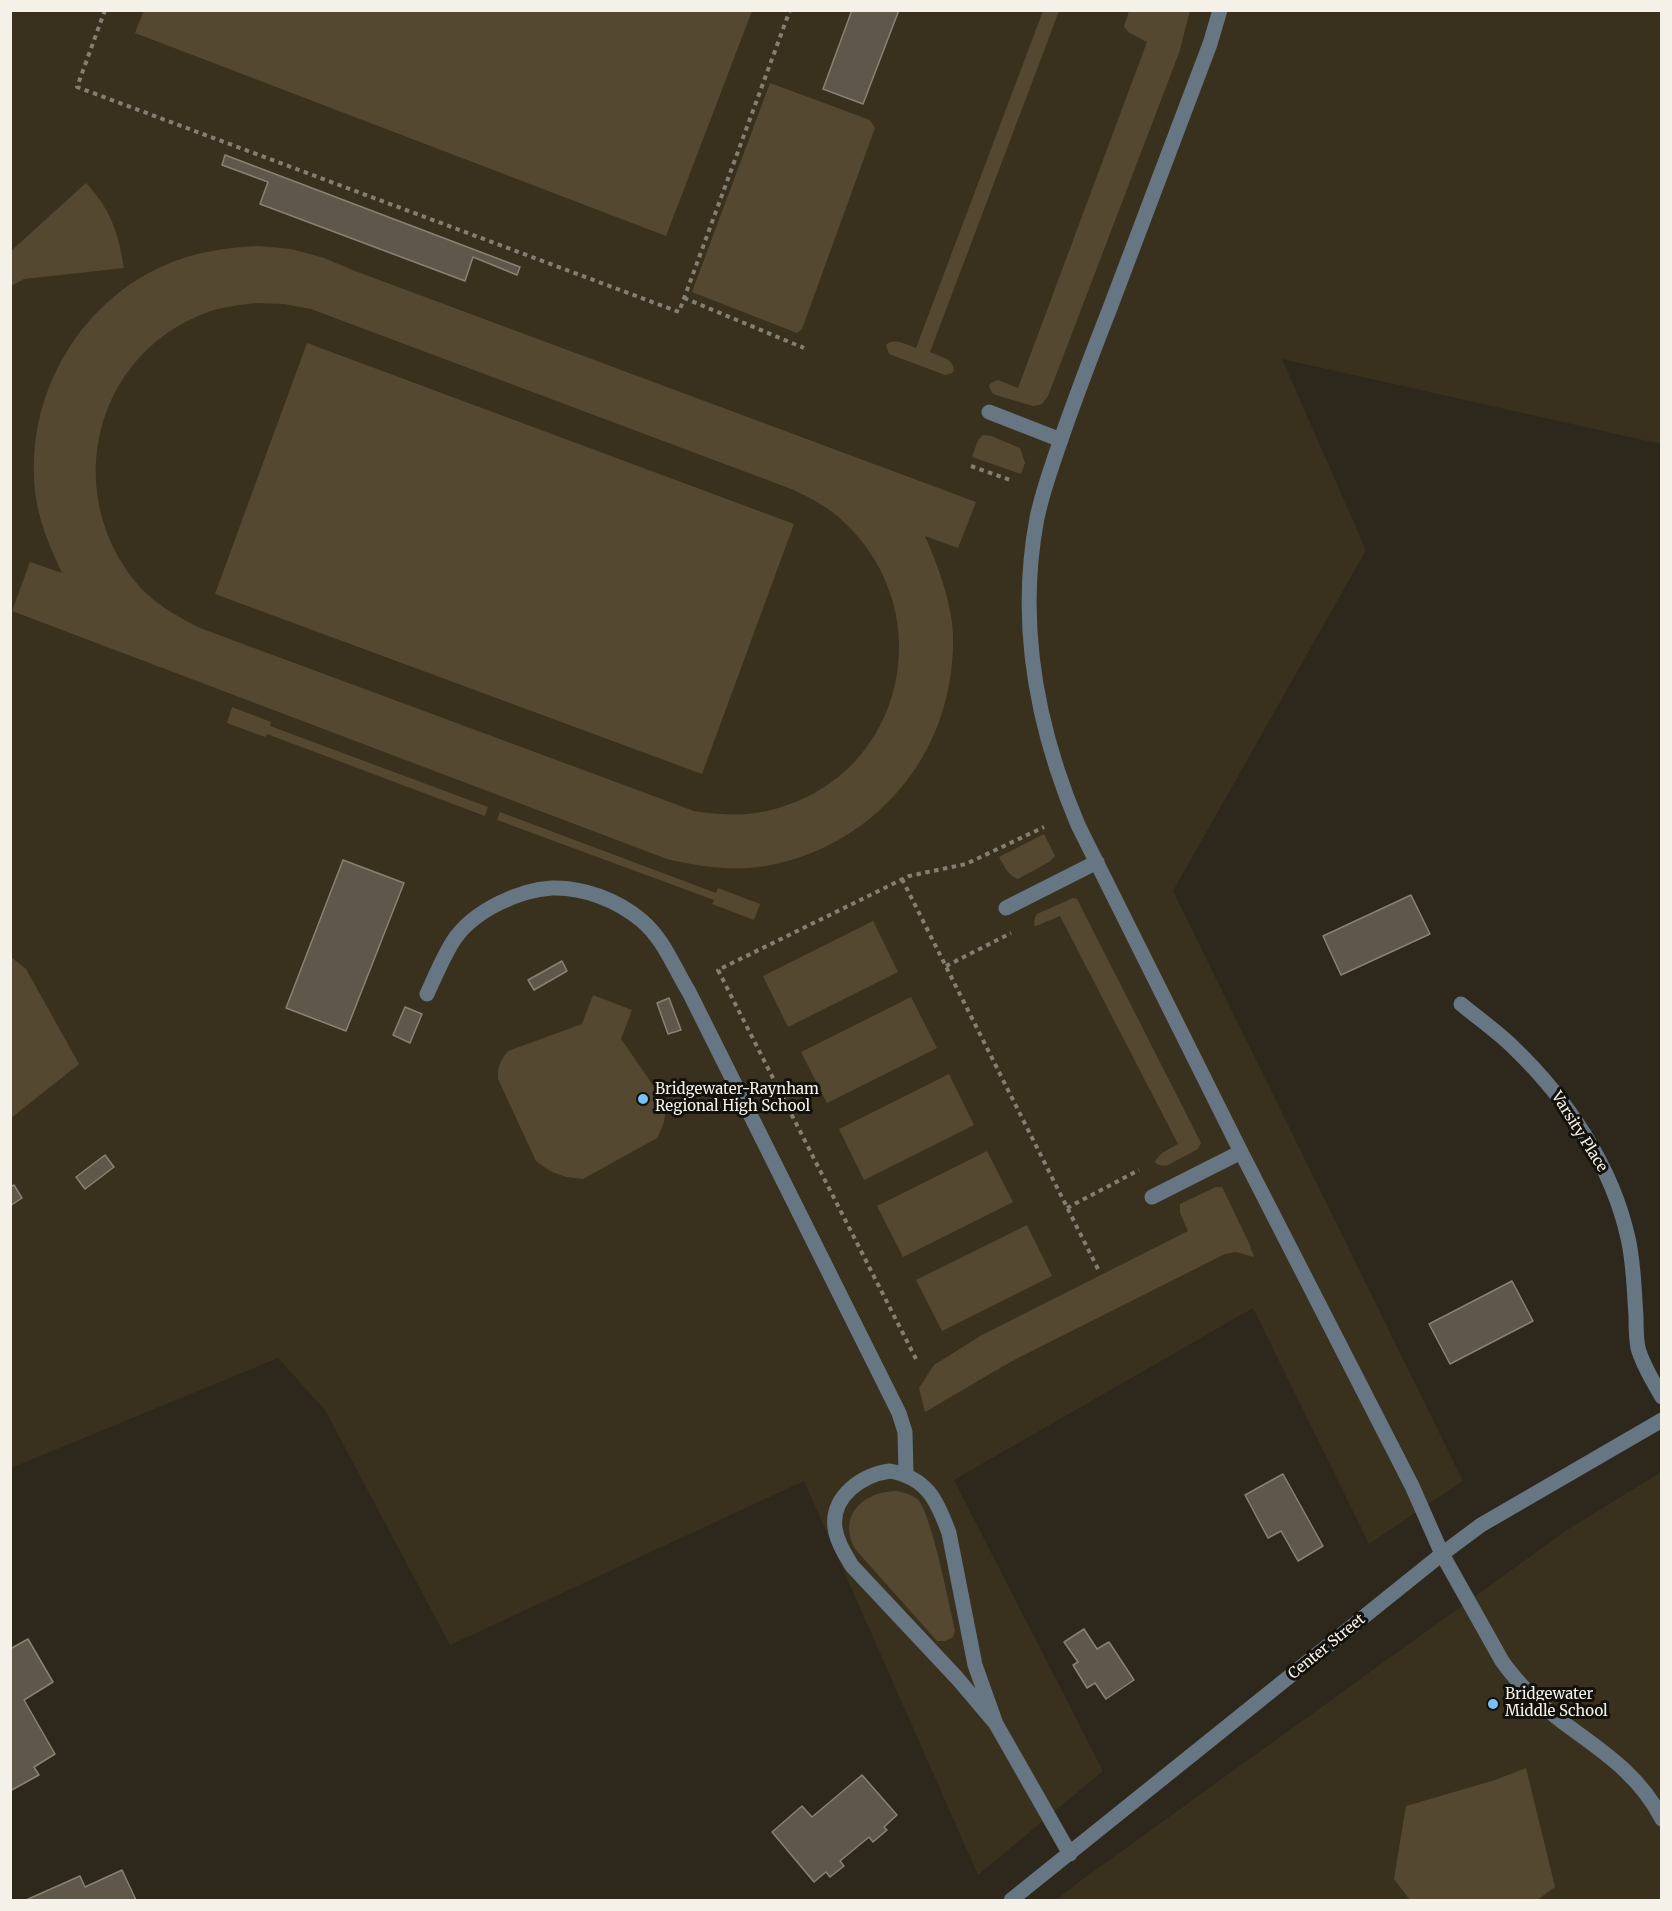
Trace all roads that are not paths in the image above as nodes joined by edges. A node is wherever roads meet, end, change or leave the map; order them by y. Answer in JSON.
{"nodes":[{"id":1,"x":1220,"y":10,"type":"edge"},
{"id":2,"x":989,"y":412,"type":"dead end"},
{"id":3,"x":1061,"y":440,"type":"junction"},
{"id":4,"x":1097,"y":862,"type":"junction"},
{"id":5,"x":1006,"y":908,"type":"dead end"},
{"id":6,"x":427,"y":994,"type":"dead end"},
{"id":7,"x":1461,"y":1004,"type":"dead end"},
{"id":8,"x":1241,"y":1152,"type":"junction"},
{"id":9,"x":1152,"y":1197,"type":"dead end"},
{"id":10,"x":1662,"y":1397,"type":"edge"},
{"id":11,"x":1662,"y":1420,"type":"edge"},
{"id":12,"x":906,"y":1474,"type":"junction"},
{"id":13,"x":1442,"y":1554,"type":"junction"},
{"id":14,"x":996,"y":1724,"type":"junction"},
{"id":15,"x":1660,"y":1814,"type":"edge"},
{"id":16,"x":1070,"y":1854,"type":"junction"},
{"id":17,"x":1011,"y":1900,"type":"edge"}],
"edges":[{"from":1,"to":3,"type":"street"},
{"from":2,"to":3,"type":"street"},
{"from":3,"to":4,"type":"street"},
{"from":4,"to":5,"type":"street"},
{"from":4,"to":8,"type":"street"},
{"from":6,"to":12,"type":"street"},
{"from":7,"to":10,"type":"street","name":"Varsity Place"},
{"from":8,"to":9,"type":"street"},
{"from":8,"to":13,"type":"street"},
{"from":11,"to":13,"type":"street","name":"Center Street"},
{"from":12,"to":14,"type":"street"},
{"from":12,"to":14,"type":"street"},
{"from":13,"to":15,"type":"street"},
{"from":13,"to":16,"type":"street","name":"Center Street"},
{"from":14,"to":16,"type":"street"},
{"from":16,"to":17,"type":"street","name":"Center Street"}]}
